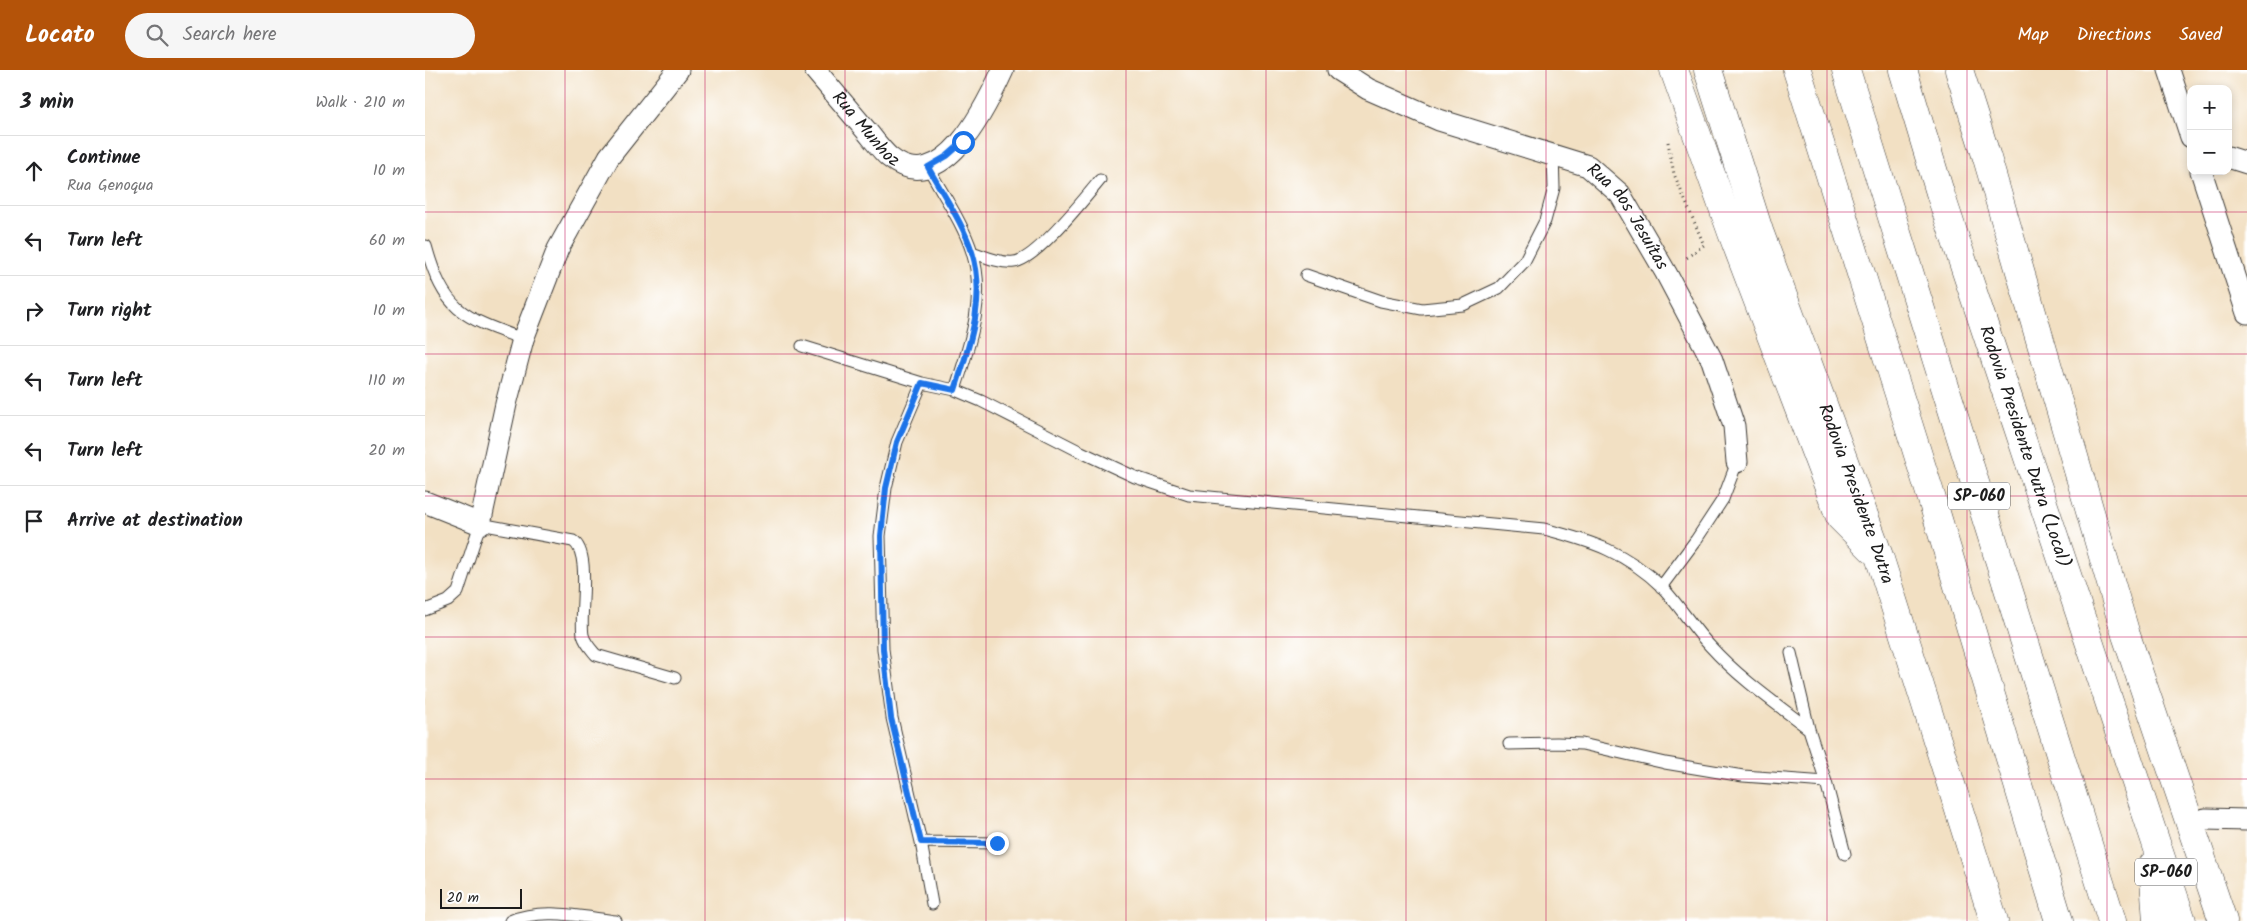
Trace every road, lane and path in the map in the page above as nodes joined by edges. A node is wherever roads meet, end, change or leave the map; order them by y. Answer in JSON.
{"nodes":[{"id":1,"x":679,"y":70,"type":"edge"},
{"id":2,"x":815,"y":70,"type":"edge"},
{"id":3,"x":1003,"y":70,"type":"edge"},
{"id":4,"x":1338,"y":70,"type":"edge"},
{"id":5,"x":1674,"y":70,"type":"edge"},
{"id":6,"x":1708,"y":70,"type":"edge"},
{"id":7,"x":1797,"y":70,"type":"edge"},
{"id":8,"x":1846,"y":70,"type":"edge"},
{"id":9,"x":1903,"y":70,"type":"edge"},
{"id":10,"x":1959,"y":70,"type":"edge"},
{"id":11,"x":2169,"y":70,"type":"edge"},
{"id":12,"x":2189,"y":130,"type":"edge"},
{"id":13,"x":1553,"y":154,"type":"junction"},
{"id":14,"x":2232,"y":158,"type":"edge"},
{"id":15,"x":2247,"y":163,"type":"edge"},
{"id":16,"x":928,"y":167,"type":"junction"},
{"id":17,"x":1675,"y":174,"type":"dead end"},
{"id":18,"x":2202,"y":175,"type":"edge"},
{"id":19,"x":1100,"y":180,"type":"dead end"},
{"id":20,"x":426,"y":246,"type":"edge"},
{"id":21,"x":972,"y":252,"type":"junction"},
{"id":22,"x":1666,"y":273,"type":"junction"},
{"id":23,"x":1306,"y":275,"type":"dead end"},
{"id":24,"x":2247,"y":313,"type":"edge"},
{"id":25,"x":523,"y":339,"type":"junction"},
{"id":26,"x":802,"y":346,"type":"dead end"},
{"id":27,"x":922,"y":383,"type":"junction"},
{"id":28,"x":955,"y":390,"type":"junction"},
{"id":29,"x":1737,"y":462,"type":"joint"},
{"id":30,"x":425,"y":502,"type":"edge"},
{"id":31,"x":480,"y":524,"type":"junction"},
{"id":32,"x":1879,"y":556,"type":"junction"},
{"id":33,"x":1661,"y":587,"type":"junction"},
{"id":34,"x":425,"y":610,"type":"edge"},
{"id":35,"x":1791,"y":653,"type":"dead end"},
{"id":36,"x":675,"y":678,"type":"dead end"},
{"id":37,"x":1809,"y":729,"type":"junction"},
{"id":38,"x":1509,"y":744,"type":"dead end"},
{"id":39,"x":1826,"y":782,"type":"junction"},
{"id":40,"x":2205,"y":819,"type":"dead end"},
{"id":41,"x":2247,"y":820,"type":"edge"},
{"id":42,"x":2150,"y":822,"type":"junction"},
{"id":43,"x":921,"y":842,"type":"junction"},
{"id":44,"x":997,"y":843,"type":"dead end"},
{"id":45,"x":1845,"y":854,"type":"dead end"},
{"id":46,"x":932,"y":904,"type":"dead end"},
{"id":47,"x":510,"y":921,"type":"edge"},
{"id":48,"x":616,"y":921,"type":"edge"},
{"id":49,"x":1994,"y":921,"type":"edge"},
{"id":50,"x":2059,"y":921,"type":"edge"},
{"id":51,"x":2112,"y":921,"type":"edge"},
{"id":52,"x":2157,"y":921,"type":"edge"},
{"id":53,"x":2182,"y":921,"type":"edge"},
{"id":54,"x":2223,"y":921,"type":"edge"}],
"edges":[{"from":1,"to":25,"type":"street"},
{"from":2,"to":16,"type":"street","name":"Rua Munhoz"},
{"from":3,"to":16,"type":"street"},
{"from":4,"to":13,"type":"street","name":"Rua dos Jesuítas"},
{"from":5,"to":32,"type":"highway"},
{"from":6,"to":32,"type":"highway","name":"Rodovia Presidente Dutra"},
{"from":7,"to":50,"type":"highway","number":"SP-060"},
{"from":8,"to":51,"type":"highway","number":"SP-060"},
{"from":9,"to":42,"type":"highway","name":"Rodovia Presidente Dutra (Local)","number":"SP-060"},
{"from":10,"to":54,"type":"highway"},
{"from":11,"to":12,"type":"street"},
{"from":13,"to":22,"type":"street","name":"Rua dos Jesuítas"},
{"from":13,"to":23,"type":"lane"},
{"from":14,"to":15,"type":"street"},
{"from":16,"to":21,"type":"lane"},
{"from":17,"to":22,"type":"path"},
{"from":18,"to":24,"type":"street"},
{"from":19,"to":21,"type":"lane"},
{"from":20,"to":25,"type":"lane"},
{"from":21,"to":28,"type":"lane"},
{"from":22,"to":29,"type":"street","name":"Rua dos Jesuítas"},
{"from":25,"to":31,"type":"street"},
{"from":26,"to":27,"type":"lane"},
{"from":27,"to":28,"type":"lane"},
{"from":27,"to":43,"type":"lane"},
{"from":28,"to":33,"type":"lane"},
{"from":29,"to":33,"type":"lane"},
{"from":30,"to":31,"type":"street"},
{"from":31,"to":34,"type":"lane"},
{"from":31,"to":36,"type":"lane"},
{"from":32,"to":49,"type":"highway","name":"Rodovia Presidente Dutra"},
{"from":33,"to":37,"type":"lane"},
{"from":35,"to":37,"type":"lane"},
{"from":37,"to":39,"type":"lane"},
{"from":38,"to":39,"type":"lane"},
{"from":39,"to":45,"type":"lane"},
{"from":40,"to":41,"type":"street"},
{"from":42,"to":52,"type":"highway"},
{"from":42,"to":53,"type":"highway","number":"SP-060"},
{"from":43,"to":44,"type":"lane"},
{"from":43,"to":46,"type":"lane"},
{"from":47,"to":48,"type":"lane"}]}
